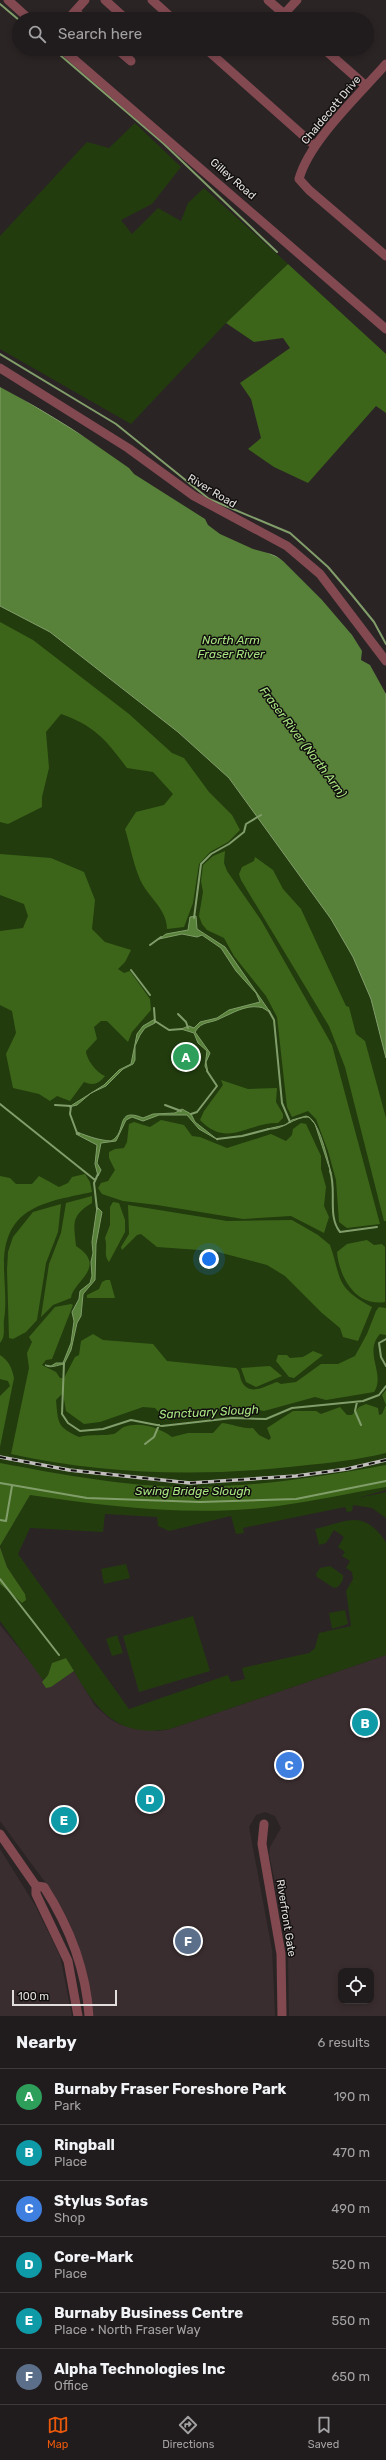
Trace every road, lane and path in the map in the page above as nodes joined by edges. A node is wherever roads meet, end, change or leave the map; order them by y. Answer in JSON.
{"nodes":[{"id":1,"x":8,"y":0,"type":"edge"},
{"id":2,"x":85,"y":0,"type":"edge"},
{"id":3,"x":105,"y":0,"type":"edge"},
{"id":4,"x":152,"y":0,"type":"edge"},
{"id":5,"x":268,"y":0,"type":"edge"},
{"id":6,"x":296,"y":0,"type":"edge"},
{"id":7,"x":75,"y":11,"type":"edge"},
{"id":8,"x":21,"y":12,"type":"edge"},
{"id":9,"x":118,"y":12,"type":"edge"},
{"id":10,"x":165,"y":12,"type":"edge"},
{"id":11,"x":282,"y":12,"type":"edge"},
{"id":12,"x":289,"y":12,"type":"edge"},
{"id":13,"x":70,"y":56,"type":"edge"},
{"id":14,"x":126,"y":56,"type":"edge"},
{"id":15,"x":214,"y":56,"type":"edge"},
{"id":16,"x":332,"y":56,"type":"edge"},
{"id":17,"x":132,"y":62,"type":"dead end"},
{"id":18,"x":386,"y":64,"type":"edge"},
{"id":19,"x":366,"y":86,"type":"junction"},
{"id":20,"x":315,"y":146,"type":"junction"},
{"id":21,"x":386,"y":256,"type":"edge"},
{"id":22,"x":386,"y":330,"type":"edge"},
{"id":23,"x":0,"y":368,"type":"edge"},
{"id":24,"x":386,"y":661,"type":"edge"},
{"id":25,"x":264,"y":1824,"type":"dead end"},
{"id":26,"x":0,"y":1834,"type":"edge"},
{"id":27,"x":36,"y":1886,"type":"junction"},
{"id":28,"x":78,"y":2016,"type":"edge"},
{"id":29,"x":89,"y":2016,"type":"edge"},
{"id":30,"x":282,"y":2016,"type":"edge"}],
"edges":[{"from":1,"to":8,"type":"street"},
{"from":2,"to":7,"type":"street"},
{"from":3,"to":9,"type":"street"},
{"from":4,"to":10,"type":"street"},
{"from":5,"to":11,"type":"street"},
{"from":6,"to":12,"type":"street"},
{"from":13,"to":22,"type":"street","name":"Gilley Road"},
{"from":14,"to":17,"type":"street"},
{"from":15,"to":20,"type":"street"},
{"from":16,"to":19,"type":"street"},
{"from":18,"to":19,"type":"street","name":"Chaldecott Drive"},
{"from":19,"to":20,"type":"street","name":"Chaldecott Drive"},
{"from":20,"to":21,"type":"street","name":"Chaldecott Drive"},
{"from":23,"to":24,"type":"street","name":"River Road"},
{"from":25,"to":30,"type":"street","name":"Riverfront Gate"},
{"from":26,"to":27,"type":"street"},
{"from":27,"to":28,"type":"street"},
{"from":27,"to":29,"type":"street"}]}
